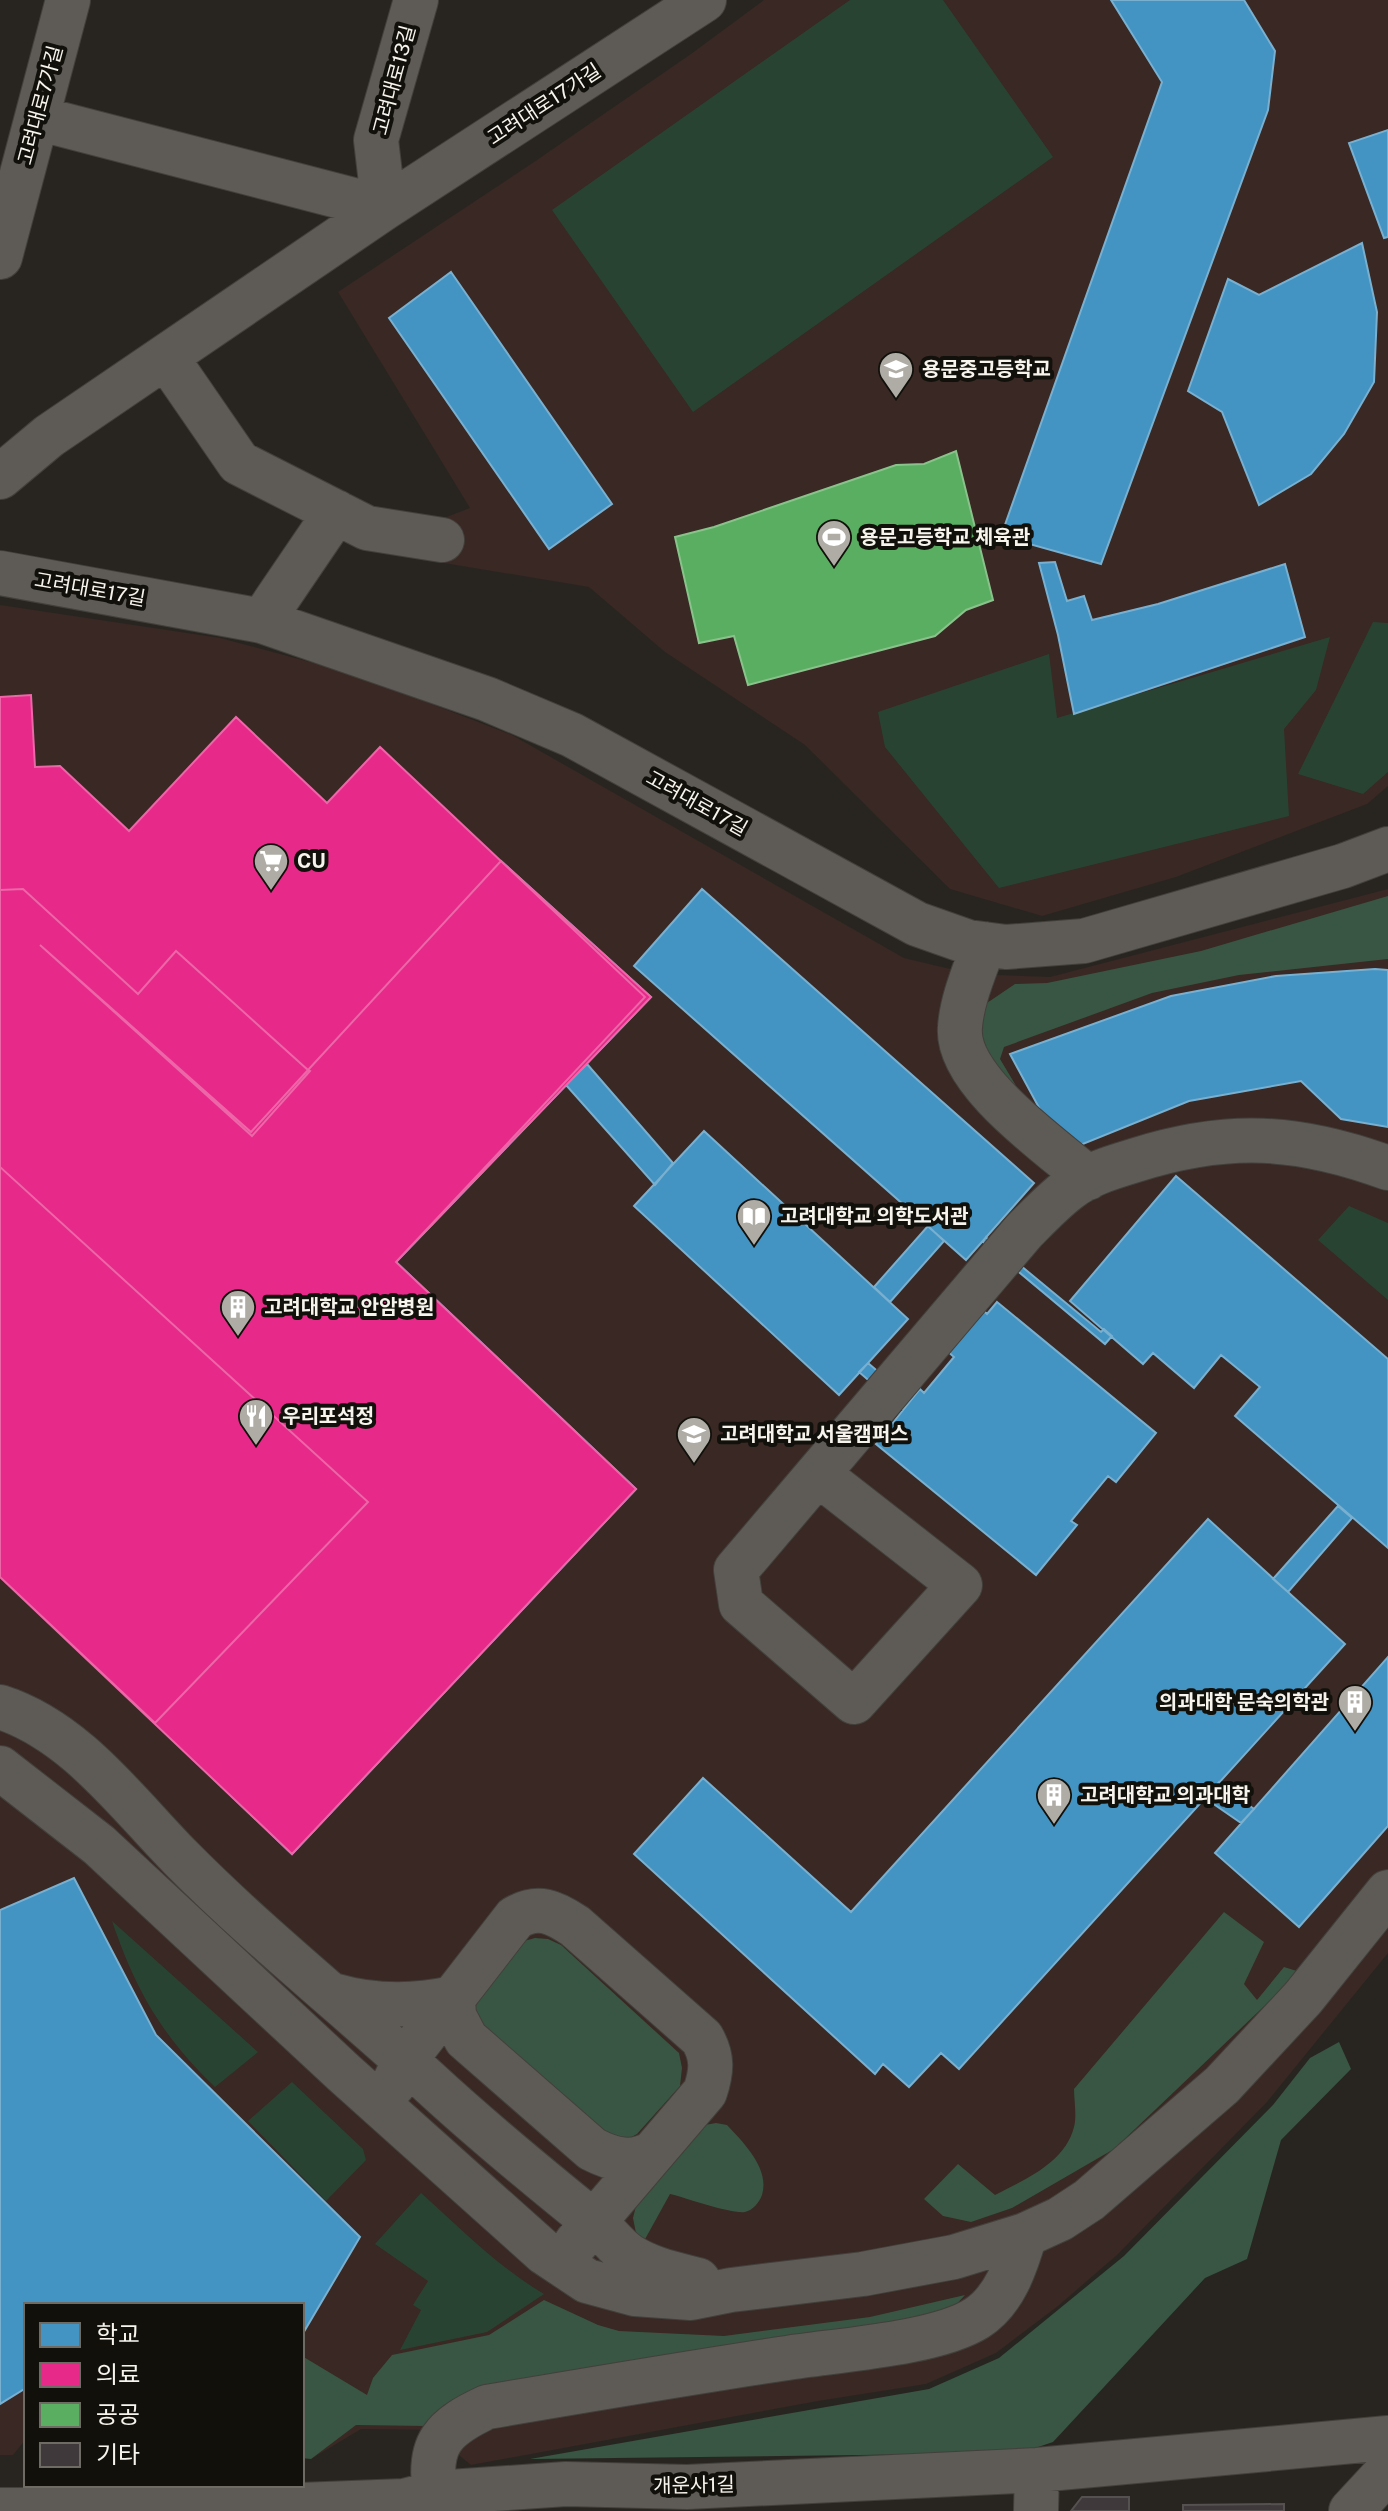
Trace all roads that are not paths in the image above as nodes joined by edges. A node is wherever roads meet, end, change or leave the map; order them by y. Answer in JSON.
{"nodes":[{"id":1,"x":68,"y":0,"type":"edge"},
{"id":2,"x":416,"y":0,"type":"edge"},
{"id":3,"x":704,"y":0,"type":"edge"},
{"id":4,"x":37,"y":118,"type":"junction"},
{"id":5,"x":384,"y":208,"type":"junction"},
{"id":6,"x":0,"y":257,"type":"edge"},
{"id":7,"x":166,"y":357,"type":"junction"},
{"id":8,"x":0,"y":477,"type":"edge"},
{"id":9,"x":336,"y":512,"type":"junction"},
{"id":10,"x":442,"y":540,"type":"dead end"},
{"id":11,"x":0,"y":573,"type":"edge"},
{"id":12,"x":262,"y":621,"type":"junction"},
{"id":13,"x":1388,"y":849,"type":"edge"},
{"id":14,"x":984,"y":944,"type":"junction"},
{"id":15,"x":1388,"y":1168,"type":"edge"},
{"id":16,"x":1088,"y":1178,"type":"junction"},
{"id":17,"x":818,"y":1474,"type":"junction"},
{"id":18,"x":0,"y":1707,"type":"edge"},
{"id":19,"x":0,"y":1768,"type":"edge"},
{"id":20,"x":1388,"y":1892,"type":"edge"},
{"id":21,"x":332,"y":1995,"type":"junction"},
{"id":22,"x":453,"y":1998,"type":"junction"},
{"id":23,"x":405,"y":2060,"type":"junction"},
{"id":24,"x":383,"y":2106,"type":"junction"},
{"id":25,"x":654,"y":2152,"type":"junction"},
{"id":26,"x":594,"y":2222,"type":"junction"},
{"id":27,"x":1025,"y":2235,"type":"junction"},
{"id":28,"x":559,"y":2263,"type":"junction"},
{"id":29,"x":731,"y":2290,"type":"junction"},
{"id":30,"x":1388,"y":2438,"type":"edge"},
{"id":31,"x":1388,"y":2471,"type":"edge"},
{"id":32,"x":1036,"y":2490,"type":"edge"},
{"id":33,"x":414,"y":2502,"type":"edge"},
{"id":34,"x":0,"y":2510,"type":"edge"},
{"id":35,"x":1351,"y":2511,"type":"edge"}],
"edges":[{"from":1,"to":4,"type":"street","name":"고려대로7가길"},
{"from":2,"to":5,"type":"street","name":"고려대로13길"},
{"from":3,"to":5,"type":"street","name":"고려대로17가길"},
{"from":4,"to":5,"type":"street"},
{"from":4,"to":6,"type":"street","name":"고려대로7가길"},
{"from":5,"to":7,"type":"street","name":"고려대로17가길"},
{"from":7,"to":8,"type":"street","name":"고려대로17가길"},
{"from":7,"to":9,"type":"street"},
{"from":9,"to":10,"type":"street"},
{"from":9,"to":12,"type":"street"},
{"from":11,"to":12,"type":"street","name":"고려대로17길"},
{"from":12,"to":14,"type":"street","name":"고려대로17길"},
{"from":13,"to":14,"type":"street","name":"고려대로17길"},
{"from":14,"to":16,"type":"street"},
{"from":15,"to":16,"type":"street"},
{"from":16,"to":17,"type":"street"},
{"from":17,"to":17,"type":"street"},
{"from":18,"to":21,"type":"street"},
{"from":19,"to":24,"type":"street"},
{"from":20,"to":27,"type":"street"},
{"from":21,"to":22,"type":"street"},
{"from":21,"to":23,"type":"street"},
{"from":22,"to":23,"type":"street"},
{"from":22,"to":25,"type":"street"},
{"from":22,"to":25,"type":"street"},
{"from":23,"to":24,"type":"street"},
{"from":23,"to":26,"type":"street"},
{"from":24,"to":28,"type":"street"},
{"from":25,"to":26,"type":"street"},
{"from":26,"to":28,"type":"street"},
{"from":26,"to":29,"type":"street"},
{"from":27,"to":29,"type":"street"},
{"from":27,"to":33,"type":"street"},
{"from":28,"to":29,"type":"street"},
{"from":30,"to":32,"type":"street","name":"개운사1길"},
{"from":31,"to":35,"type":"street"},
{"from":32,"to":33,"type":"street","name":"개운사1길"},
{"from":33,"to":34,"type":"street","name":"개운사1길"}]}
